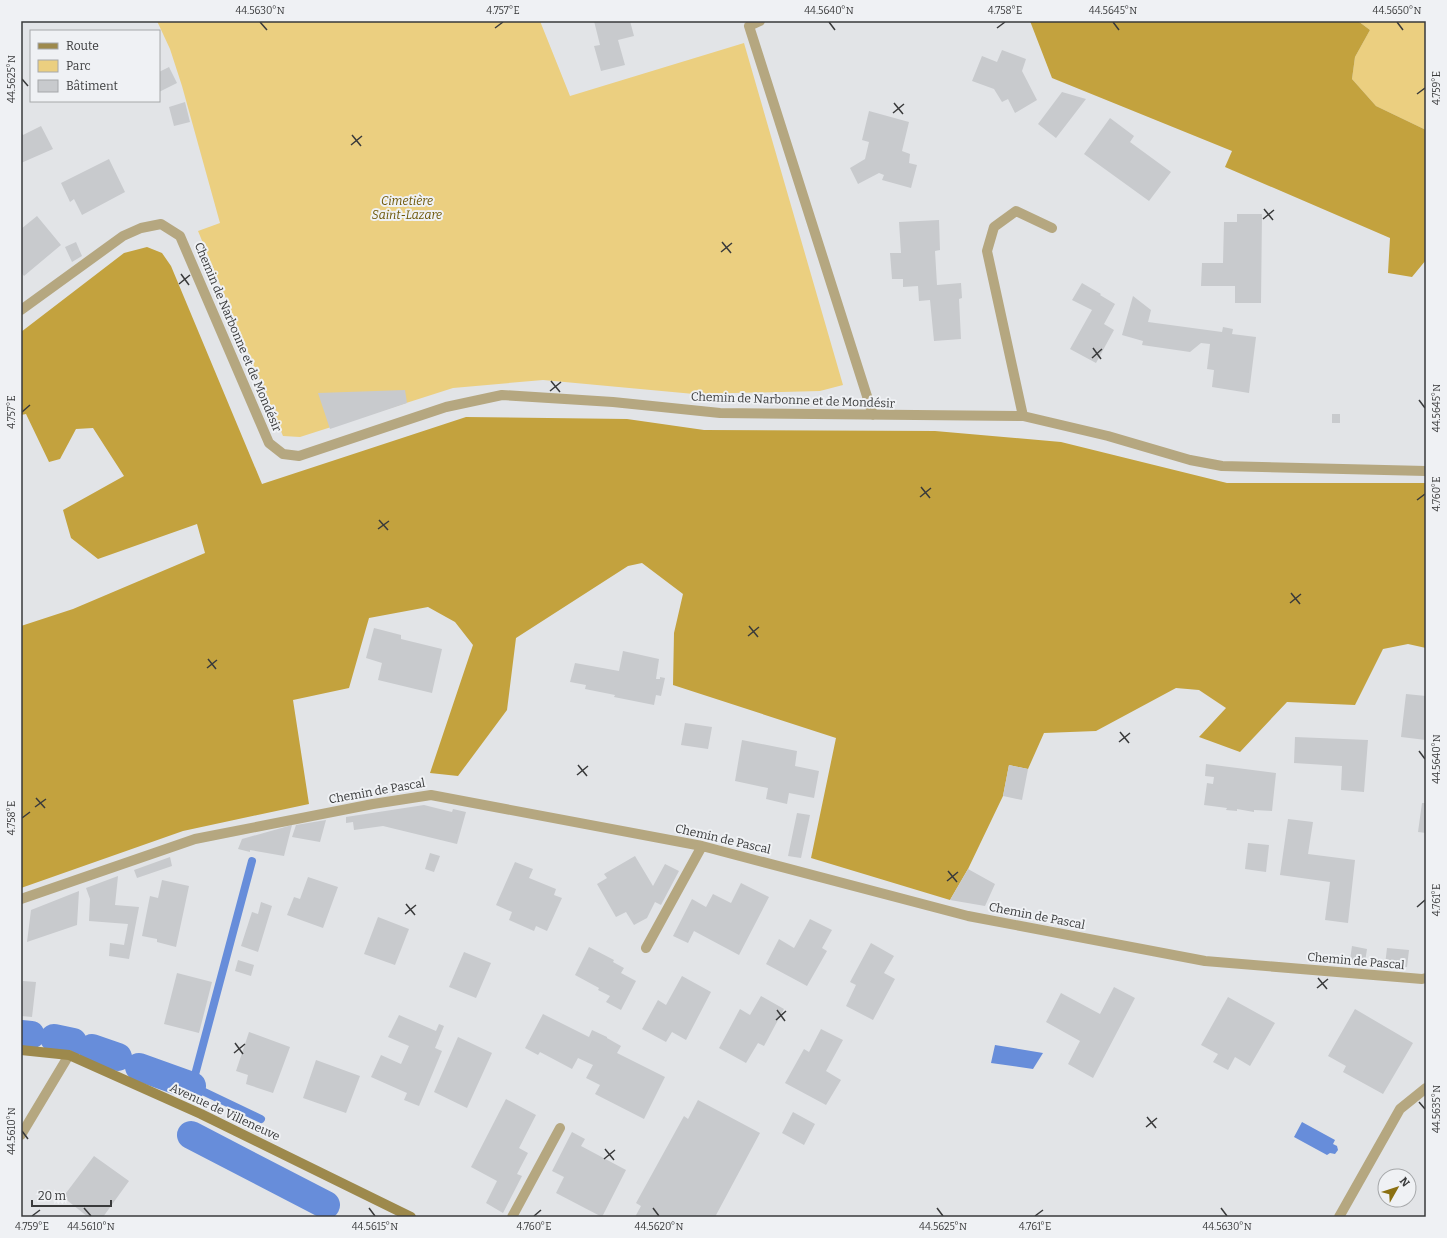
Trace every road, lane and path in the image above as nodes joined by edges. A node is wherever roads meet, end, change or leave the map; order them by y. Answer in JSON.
{"nodes":[{"id":1,"x":760,"y":21,"type":"edge"},
{"id":2,"x":1052,"y":228,"type":"dead end"},
{"id":3,"x":21,"y":310,"type":"edge"},
{"id":4,"x":873,"y":415,"type":"junction"},
{"id":5,"x":1024,"y":416,"type":"junction"},
{"id":6,"x":1426,"y":471,"type":"edge"},
{"id":7,"x":702,"y":846,"type":"junction"},
{"id":8,"x":21,"y":899,"type":"edge"},
{"id":9,"x":646,"y":948,"type":"dead end"},
{"id":10,"x":1426,"y":978,"type":"edge"},
{"id":11,"x":21,"y":1050,"type":"edge"},
{"id":12,"x":69,"y":1055,"type":"junction"},
{"id":13,"x":1426,"y":1088,"type":"edge"},
{"id":14,"x":560,"y":1128,"type":"dead end"},
{"id":15,"x":21,"y":1135,"type":"edge"},
{"id":16,"x":411,"y":1217,"type":"edge"},
{"id":17,"x":512,"y":1217,"type":"edge"},
{"id":18,"x":1339,"y":1217,"type":"edge"}],
"edges":[{"from":1,"to":4,"type":"street"},
{"from":2,"to":5,"type":"street"},
{"from":3,"to":4,"type":"street","name":"Chemin de Narbonne et de Mondésir"},
{"from":4,"to":5,"type":"street","name":"Chemin de Narbonne et de Mondésir"},
{"from":5,"to":6,"type":"street","name":"Chemin de Narbonne et de Mondésir"},
{"from":7,"to":8,"type":"street","name":"Chemin de Pascal"},
{"from":7,"to":9,"type":"street"},
{"from":7,"to":10,"type":"street","name":"Chemin de Pascal"},
{"from":11,"to":12,"type":"street","name":"Avenue de Villeneuve"},
{"from":12,"to":15,"type":"street"},
{"from":12,"to":16,"type":"street","name":"Avenue de Villeneuve"},
{"from":13,"to":18,"type":"street"},
{"from":14,"to":17,"type":"street"}]}
